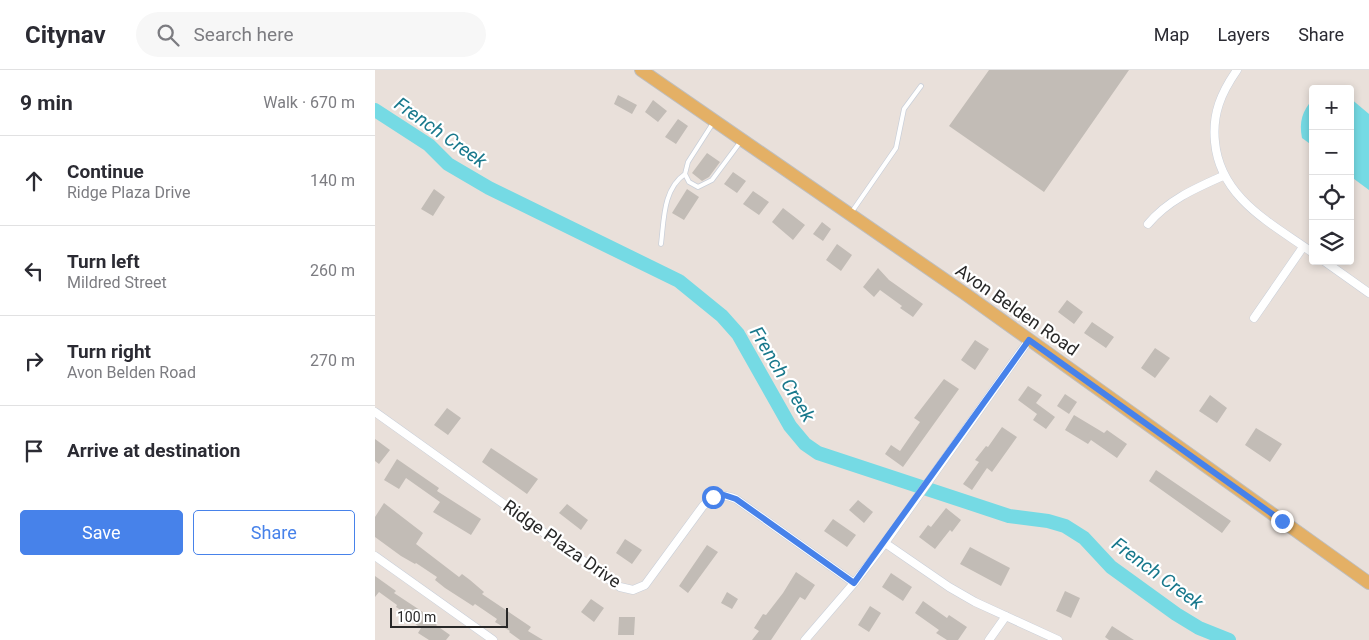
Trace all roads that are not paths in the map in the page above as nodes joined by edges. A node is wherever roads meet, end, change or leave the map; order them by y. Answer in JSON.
{"nodes":[{"id":1,"x":641,"y":70,"type":"edge"},
{"id":2,"x":1237,"y":70,"type":"edge"},
{"id":3,"x":921,"y":86,"type":"dead end"},
{"id":4,"x":715,"y":120,"type":"junction"},
{"id":5,"x":742,"y":139,"type":"junction"},
{"id":6,"x":685,"y":174,"type":"junction"},
{"id":7,"x":1223,"y":176,"type":"junction"},
{"id":8,"x":850,"y":214,"type":"junction"},
{"id":9,"x":1148,"y":224,"type":"dead end"},
{"id":10,"x":661,"y":244,"type":"dead end"},
{"id":11,"x":1303,"y":247,"type":"junction"},
{"id":12,"x":1309,"y":251,"type":"edge"},
{"id":13,"x":1330,"y":265,"type":"edge"},
{"id":14,"x":1369,"y":293,"type":"edge"},
{"id":15,"x":1254,"y":318,"type":"dead end"},
{"id":16,"x":1029,"y":340,"type":"junction"},
{"id":17,"x":375,"y":412,"type":"edge"},
{"id":18,"x":885,"y":543,"type":"junction"},
{"id":19,"x":375,"y":556,"type":"edge"},
{"id":20,"x":854,"y":583,"type":"junction"},
{"id":21,"x":1369,"y":583,"type":"edge"},
{"id":22,"x":1006,"y":616,"type":"junction"},
{"id":23,"x":493,"y":640,"type":"edge"},
{"id":24,"x":805,"y":640,"type":"edge"},
{"id":25,"x":989,"y":640,"type":"edge"},
{"id":26,"x":1058,"y":640,"type":"edge"}],
"edges":[{"from":1,"to":4,"type":"main road","name":"Avon Belden Road"},
{"from":2,"to":7,"type":"street"},
{"from":3,"to":8,"type":"lane"},
{"from":4,"to":5,"type":"main road","name":"Avon Belden Road"},
{"from":4,"to":6,"type":"lane"},
{"from":5,"to":6,"type":"lane"},
{"from":5,"to":8,"type":"main road","name":"Avon Belden Road"},
{"from":6,"to":10,"type":"lane"},
{"from":7,"to":9,"type":"street"},
{"from":7,"to":11,"type":"street"},
{"from":8,"to":16,"type":"main road","name":"Avon Belden Road"},
{"from":11,"to":12,"type":"street"},
{"from":11,"to":15,"type":"street"},
{"from":13,"to":14,"type":"street"},
{"from":16,"to":18,"type":"street"},
{"from":16,"to":21,"type":"main road","name":"Avon Belden Road"},
{"from":17,"to":20,"type":"street","name":"Ridge Plaza Drive"},
{"from":18,"to":20,"type":"street"},
{"from":18,"to":22,"type":"street"},
{"from":19,"to":23,"type":"street"},
{"from":20,"to":24,"type":"street"},
{"from":22,"to":25,"type":"street"},
{"from":22,"to":26,"type":"street"}]}
